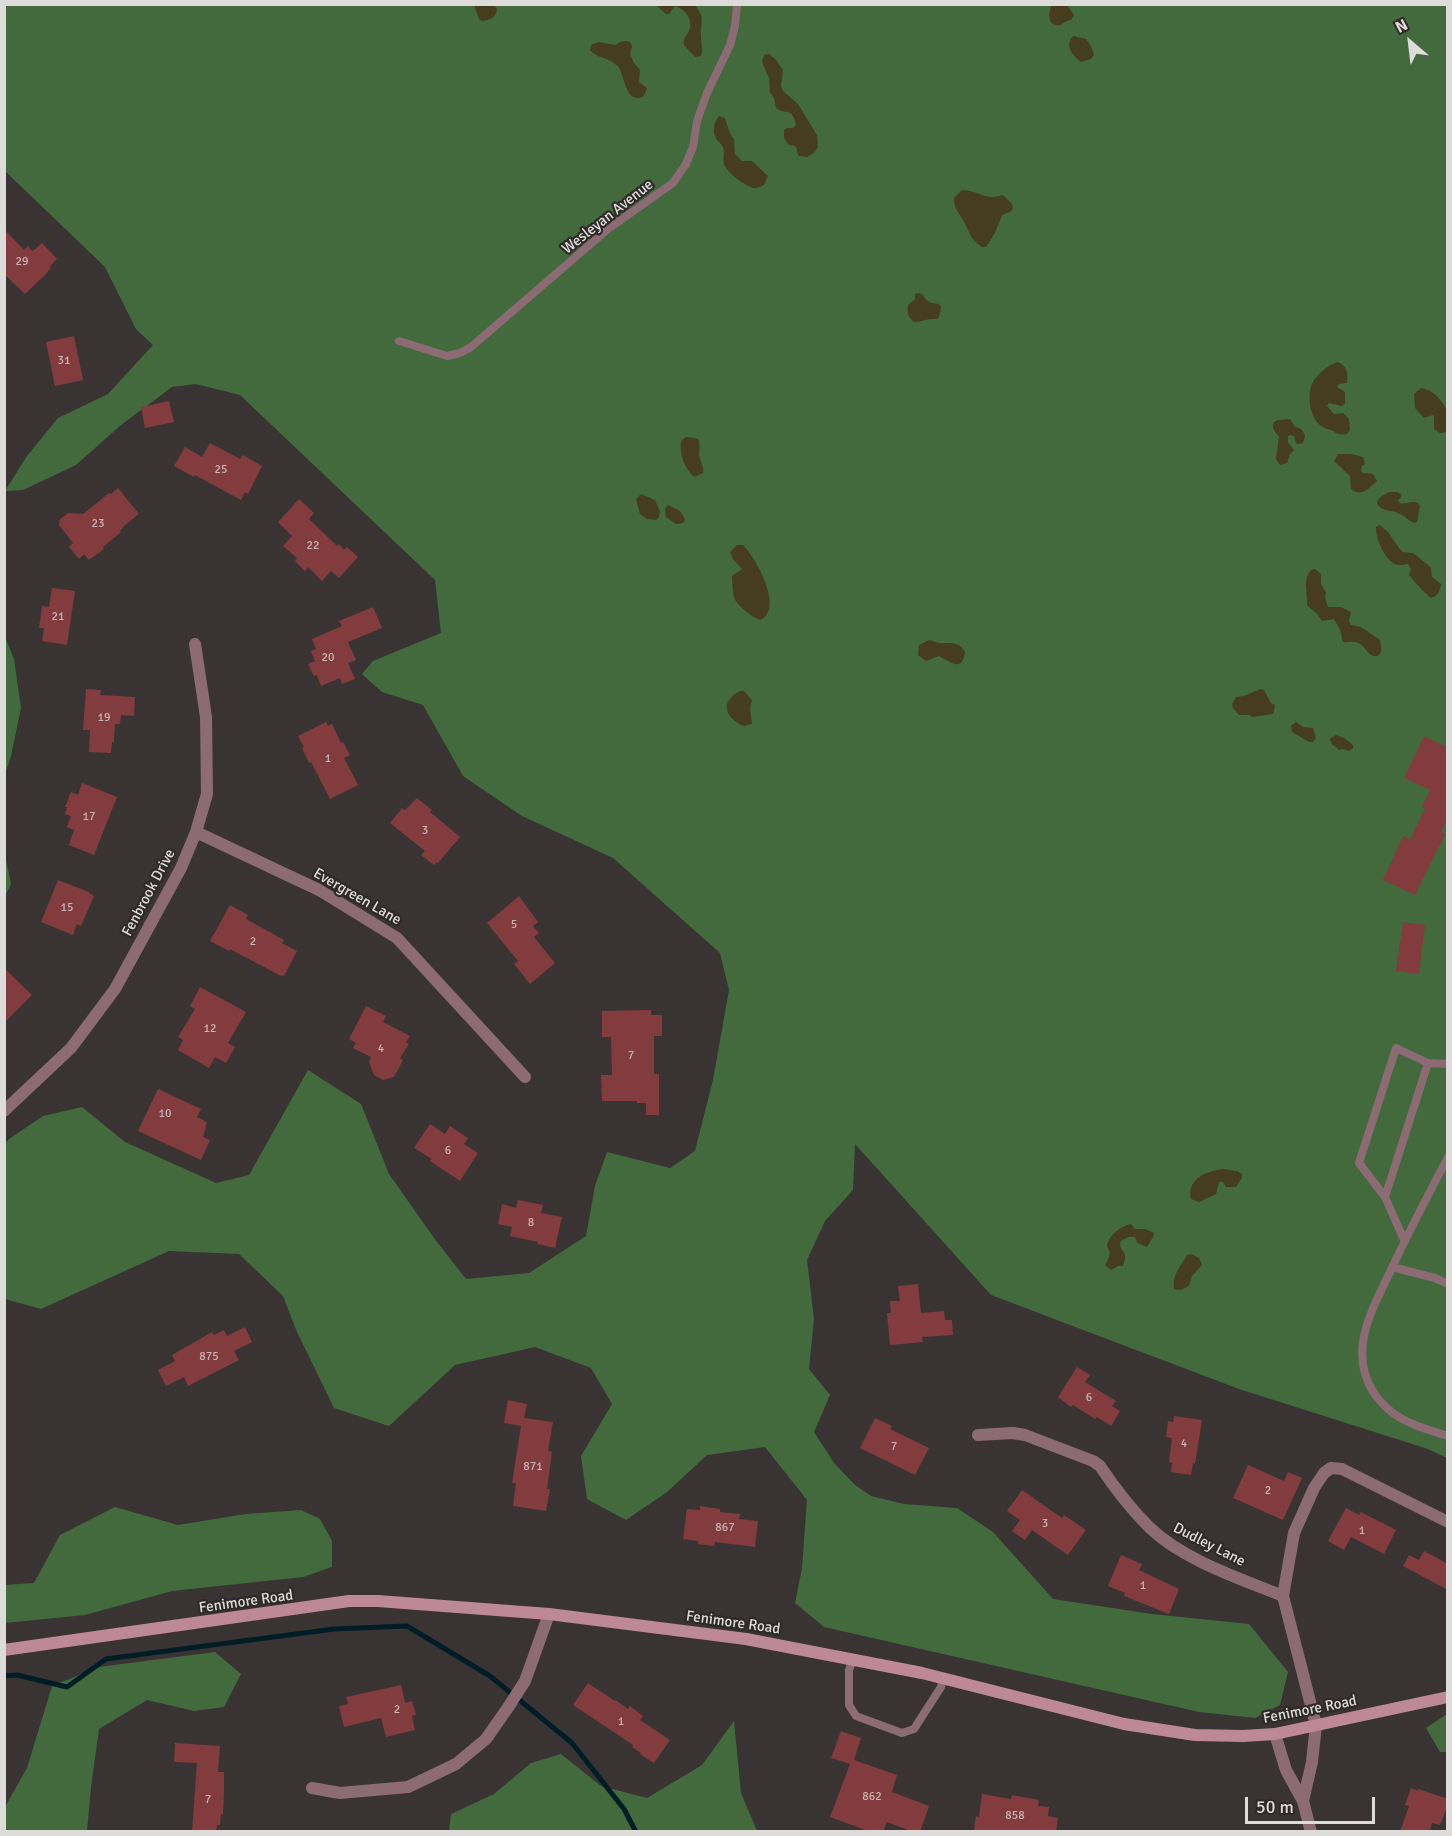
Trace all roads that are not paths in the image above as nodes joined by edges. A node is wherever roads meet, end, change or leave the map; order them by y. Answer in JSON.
{"nodes":[{"id":1,"x":737,"y":4,"type":"edge"},
{"id":2,"x":399,"y":340,"type":"dead end"},
{"id":3,"x":195,"y":644,"type":"dead end"},
{"id":4,"x":196,"y":832,"type":"junction"},
{"id":5,"x":1428,"y":1063,"type":"junction"},
{"id":6,"x":1448,"y":1064,"type":"edge"},
{"id":7,"x":525,"y":1077,"type":"dead end"},
{"id":8,"x":4,"y":1111,"type":"edge"},
{"id":9,"x":1448,"y":1156,"type":"edge"},
{"id":10,"x":1385,"y":1197,"type":"junction"},
{"id":11,"x":1404,"y":1240,"type":"junction"},
{"id":12,"x":1392,"y":1267,"type":"junction"},
{"id":13,"x":1448,"y":1284,"type":"edge"},
{"id":14,"x":978,"y":1435,"type":"dead end"},
{"id":15,"x":1448,"y":1436,"type":"edge"},
{"id":16,"x":1448,"y":1522,"type":"edge"},
{"id":17,"x":1283,"y":1596,"type":"junction"},
{"id":18,"x":549,"y":1614,"type":"junction"},
{"id":19,"x":4,"y":1650,"type":"edge"},
{"id":20,"x":853,"y":1660,"type":"junction"},
{"id":21,"x":943,"y":1679,"type":"junction"},
{"id":22,"x":1448,"y":1697,"type":"edge"},
{"id":23,"x":1316,"y":1725,"type":"junction"},
{"id":24,"x":1275,"y":1734,"type":"junction"},
{"id":25,"x":312,"y":1788,"type":"dead end"},
{"id":26,"x":1303,"y":1801,"type":"junction"},
{"id":27,"x":1311,"y":1832,"type":"edge"}],
"edges":[{"from":1,"to":2,"type":"lane","name":"Wesleyan Avenue"},
{"from":3,"to":4,"type":"street","name":"Fenbrook Drive"},
{"from":4,"to":7,"type":"street","name":"Evergreen Lane"},
{"from":4,"to":8,"type":"street","name":"Fenbrook Drive"},
{"from":5,"to":6,"type":"lane"},
{"from":5,"to":10,"type":"lane"},
{"from":5,"to":10,"type":"lane"},
{"from":9,"to":11,"type":"lane"},
{"from":10,"to":11,"type":"lane"},
{"from":11,"to":12,"type":"lane"},
{"from":12,"to":13,"type":"lane"},
{"from":12,"to":15,"type":"lane"},
{"from":14,"to":17,"type":"street","name":"Dudley Lane"},
{"from":16,"to":17,"type":"street"},
{"from":17,"to":23,"type":"street"},
{"from":18,"to":19,"type":"street","name":"Fenimore Road"},
{"from":18,"to":20,"type":"street","name":"Fenimore Road"},
{"from":18,"to":25,"type":"street"},
{"from":20,"to":21,"type":"street","name":"Fenimore Road"},
{"from":20,"to":21,"type":"lane"},
{"from":21,"to":24,"type":"street","name":"Fenimore Road"},
{"from":22,"to":23,"type":"street","name":"Fenimore Road"},
{"from":23,"to":24,"type":"street","name":"Fenimore Road"},
{"from":23,"to":26,"type":"street"},
{"from":24,"to":26,"type":"street"},
{"from":26,"to":27,"type":"street"}]}
